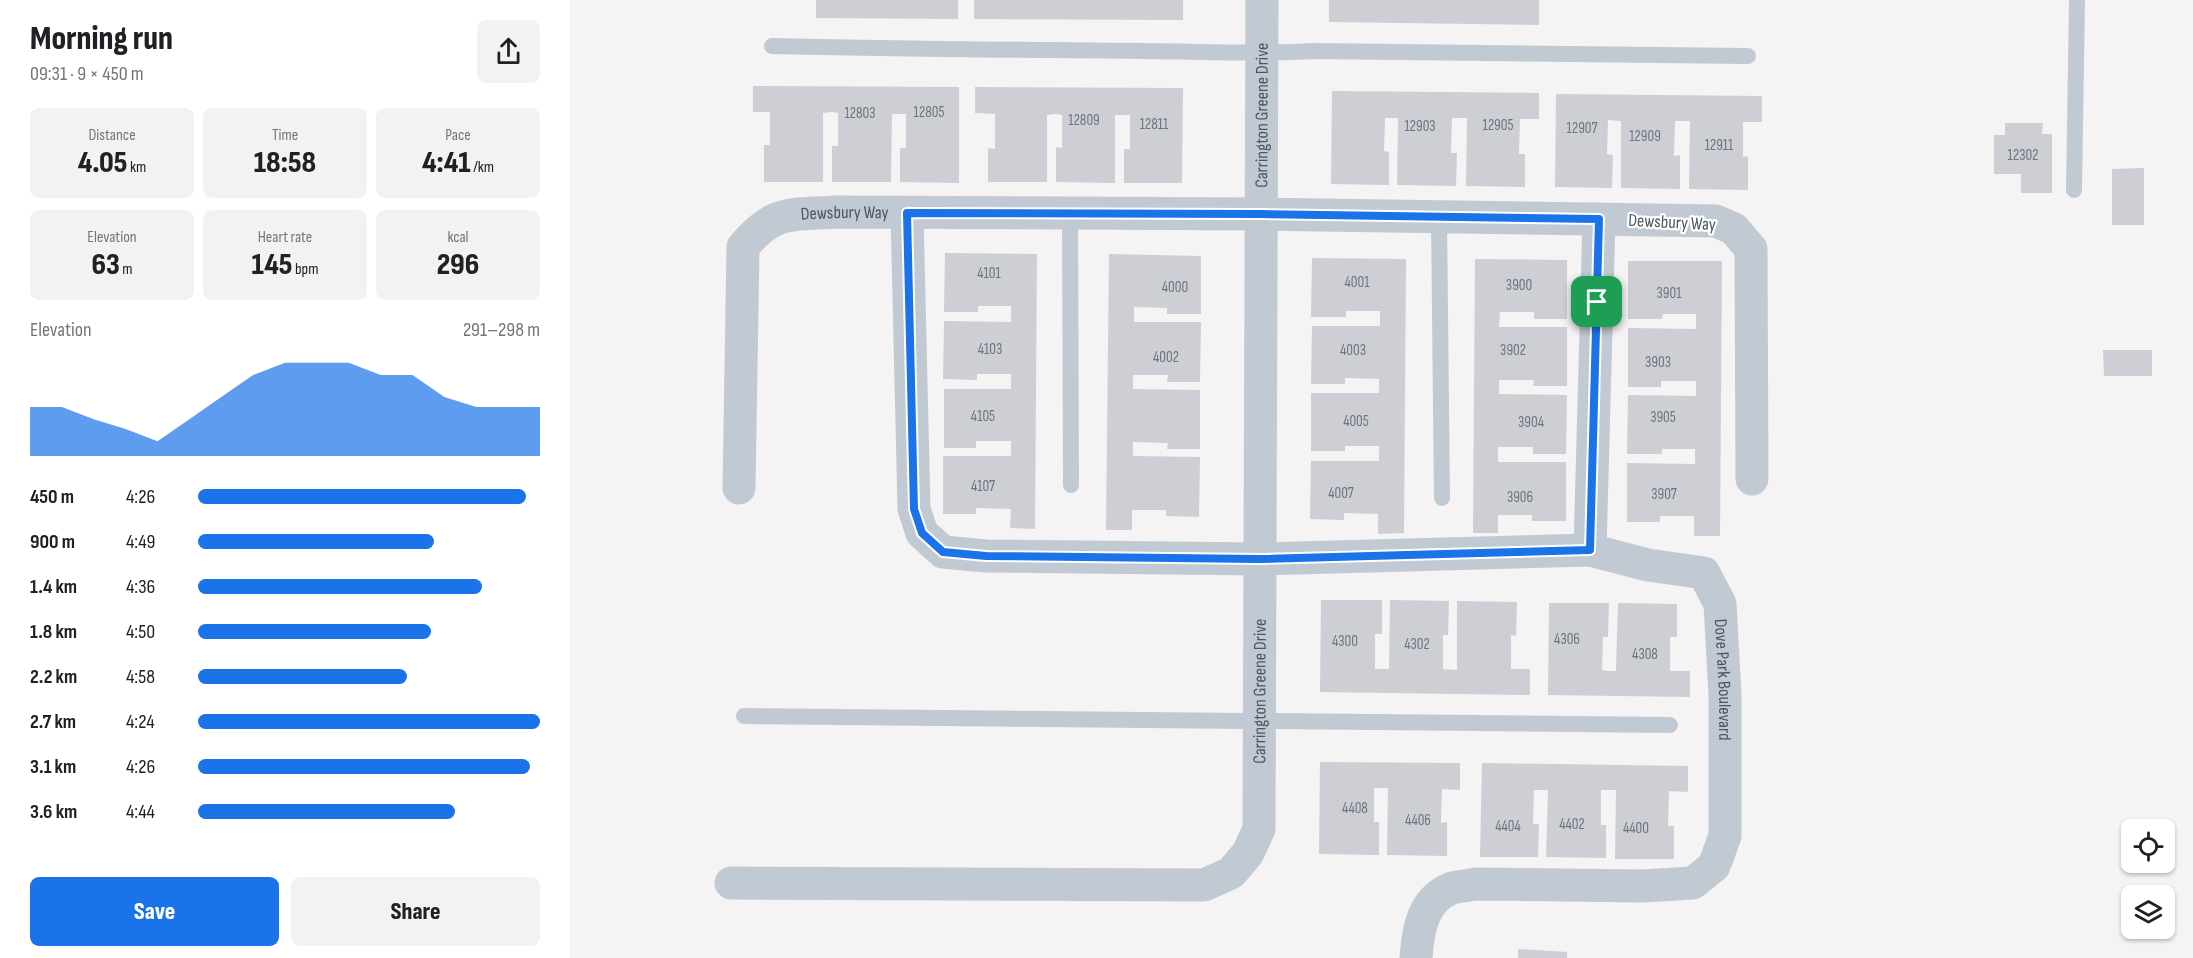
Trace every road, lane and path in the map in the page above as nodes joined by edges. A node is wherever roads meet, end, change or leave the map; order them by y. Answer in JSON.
{"nodes":[{"id":1,"x":1262,"y":0,"type":"edge"},
{"id":2,"x":2077,"y":0,"type":"edge"},
{"id":3,"x":772,"y":46,"type":"dead end"},
{"id":4,"x":1262,"y":54,"type":"junction"},
{"id":5,"x":1748,"y":56,"type":"dead end"},
{"id":6,"x":2073,"y":189,"type":"dead end"},
{"id":7,"x":907,"y":213,"type":"junction"},
{"id":8,"x":1070,"y":213,"type":"junction"},
{"id":9,"x":1261,"y":214,"type":"junction"},
{"id":10,"x":1439,"y":217,"type":"junction"},
{"id":11,"x":1599,"y":219,"type":"junction"},
{"id":12,"x":1752,"y":479,"type":"dead end"},
{"id":13,"x":1071,"y":485,"type":"dead end"},
{"id":14,"x":739,"y":488,"type":"dead end"},
{"id":15,"x":1442,"y":498,"type":"dead end"},
{"id":16,"x":1590,"y":550,"type":"junction"},
{"id":17,"x":1260,"y":559,"type":"junction"},
{"id":18,"x":744,"y":716,"type":"dead end"},
{"id":19,"x":1259,"y":720,"type":"junction"},
{"id":20,"x":1670,"y":725,"type":"dead end"},
{"id":21,"x":731,"y":883,"type":"dead end"},
{"id":22,"x":1416,"y":958,"type":"edge"}],
"edges":[{"from":1,"to":4,"type":"street","name":"Carrington Greene Drive"},
{"from":2,"to":6,"type":"lane"},
{"from":3,"to":4,"type":"lane"},
{"from":4,"to":5,"type":"lane"},
{"from":4,"to":9,"type":"street","name":"Carrington Greene Drive"},
{"from":7,"to":8,"type":"street","name":"Dewsbury Way"},
{"from":7,"to":14,"type":"street","name":"Dewsbury Way"},
{"from":7,"to":17,"type":"street","name":"Dove Park Boulevard"},
{"from":8,"to":9,"type":"street","name":"Dewsbury Way"},
{"from":8,"to":13,"type":"lane"},
{"from":9,"to":10,"type":"street","name":"Dewsbury Way"},
{"from":9,"to":17,"type":"street","name":"Carrington Greene Drive"},
{"from":10,"to":11,"type":"street","name":"Dewsbury Way"},
{"from":10,"to":15,"type":"lane"},
{"from":11,"to":12,"type":"street","name":"Dewsbury Way"},
{"from":11,"to":16,"type":"street"},
{"from":16,"to":17,"type":"street","name":"Dove Park Boulevard"},
{"from":16,"to":22,"type":"street","name":"Dove Park Boulevard"},
{"from":17,"to":19,"type":"street","name":"Carrington Greene Drive"},
{"from":18,"to":19,"type":"lane"},
{"from":19,"to":20,"type":"lane"},
{"from":19,"to":21,"type":"street","name":"Carrington Greene Drive"}]}
